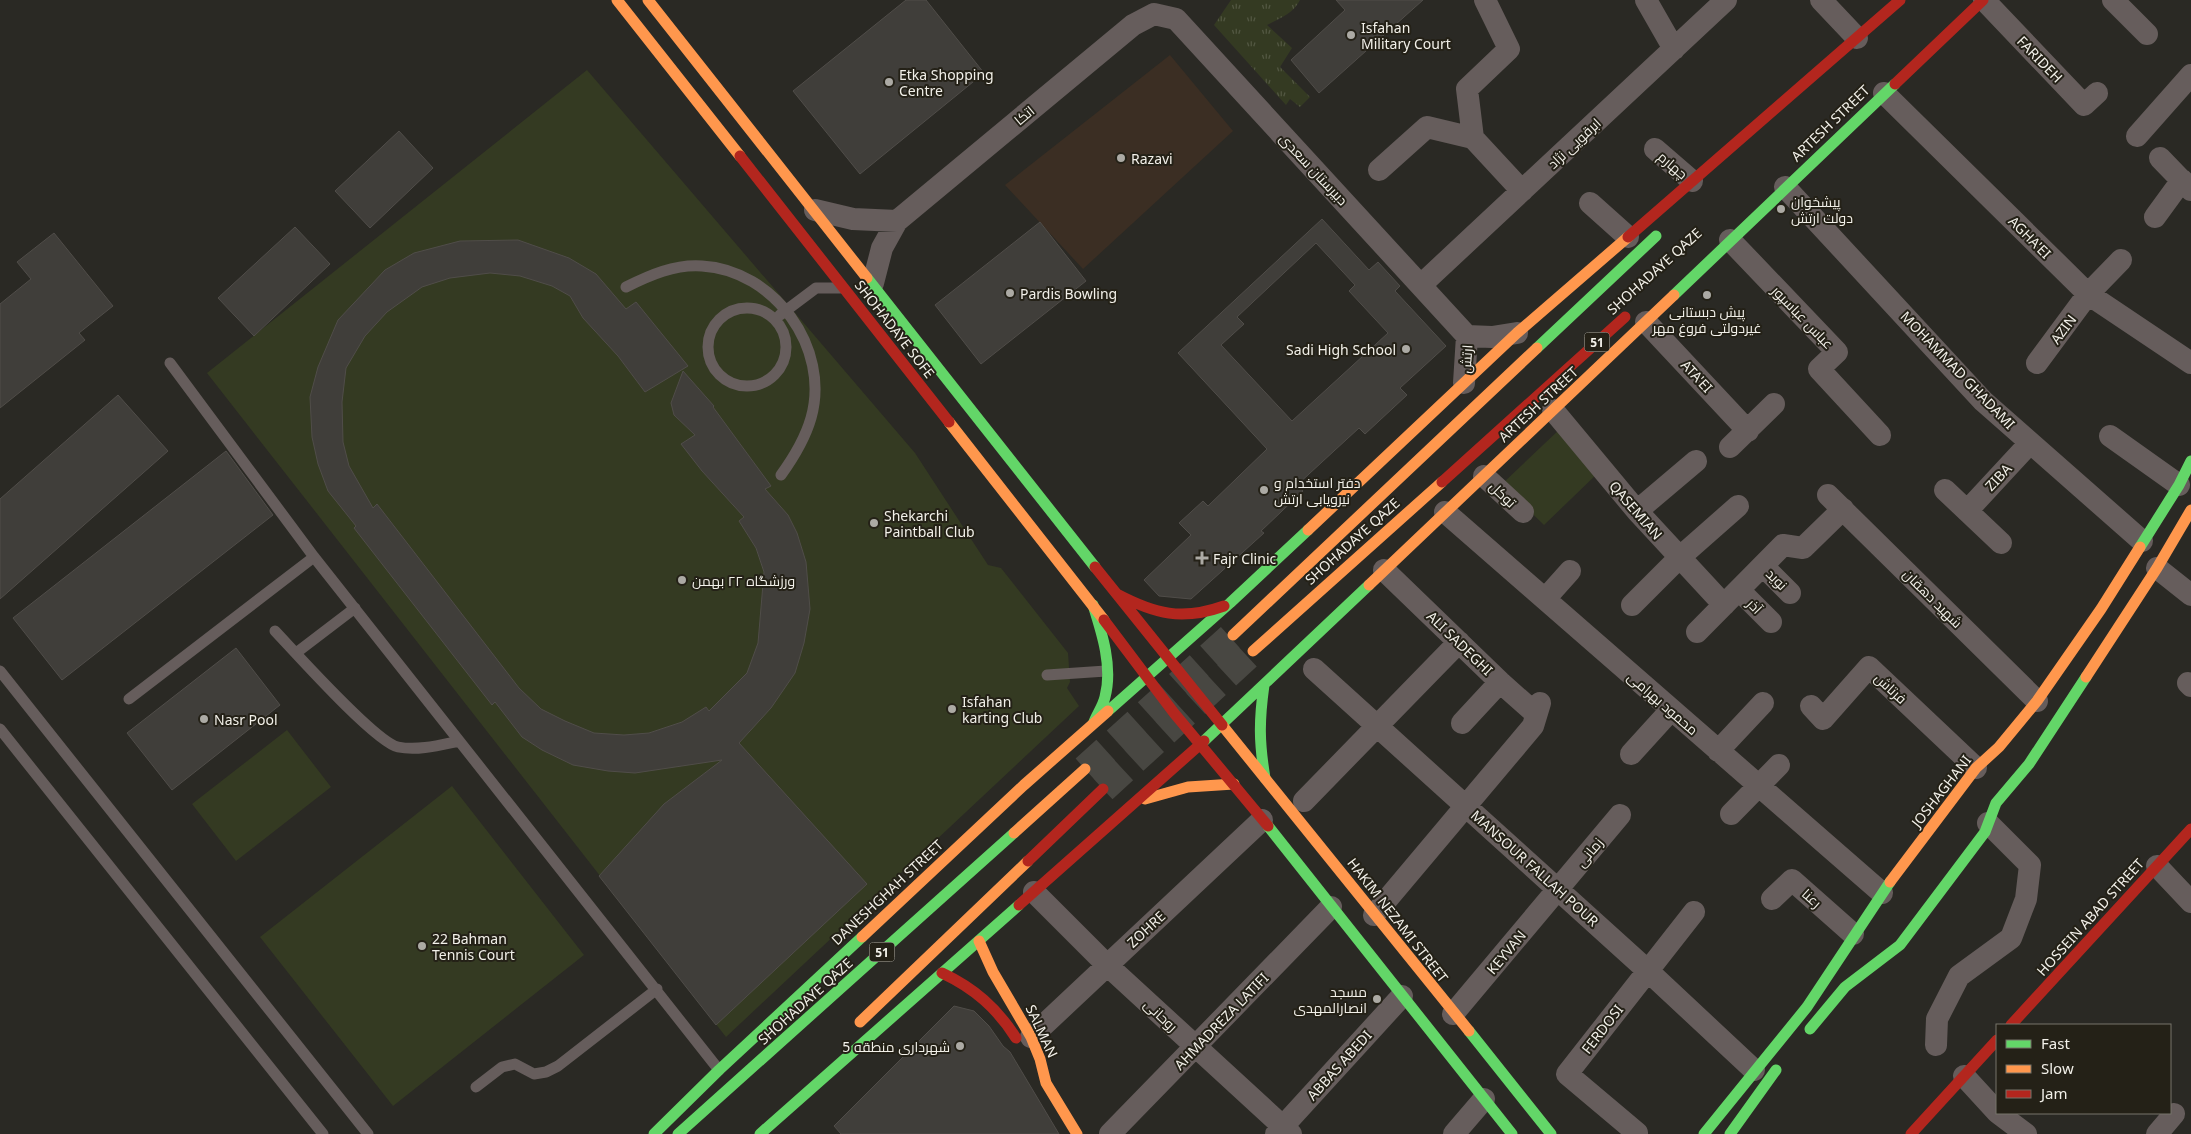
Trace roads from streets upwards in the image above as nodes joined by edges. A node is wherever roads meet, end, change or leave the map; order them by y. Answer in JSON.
{"nodes":[{"id":1,"x":617,"y":0,"type":"edge"},
{"id":2,"x":1484,"y":0,"type":"edge"},
{"id":3,"x":1646,"y":0,"type":"edge"},
{"id":4,"x":1726,"y":0,"type":"edge"},
{"id":5,"x":1821,"y":0,"type":"edge"},
{"id":6,"x":1900,"y":0,"type":"edge"},
{"id":7,"x":1983,"y":0,"type":"edge"},
{"id":8,"x":2114,"y":0,"type":"edge"},
{"id":9,"x":653,"y":3,"type":"edge"},
{"id":10,"x":1154,"y":14,"type":"joint"},
{"id":11,"x":1879,"y":19,"type":"junction"},
{"id":12,"x":2147,"y":34,"type":"dead end"},
{"id":13,"x":1942,"y":37,"type":"junction"},
{"id":14,"x":1857,"y":38,"type":"junction"},
{"id":15,"x":1674,"y":49,"type":"junction"},
{"id":16,"x":2191,"y":75,"type":"edge"},
{"id":17,"x":1884,"y":92,"type":"junction"},
{"id":18,"x":2097,"y":93,"type":"dead end"},
{"id":19,"x":2137,"y":136,"type":"dead end"},
{"id":20,"x":1473,"y":138,"type":"junction"},
{"id":21,"x":1756,"y":141,"type":"dead end"},
{"id":22,"x":1655,"y":148,"type":"dead end"},
{"id":23,"x":2160,"y":158,"type":"dead end"},
{"id":24,"x":1379,"y":170,"type":"dead end"},
{"id":25,"x":1692,"y":181,"type":"junction"},
{"id":26,"x":2186,"y":185,"type":"edge"},
{"id":27,"x":1785,"y":187,"type":"junction"},
{"id":28,"x":1522,"y":191,"type":"junction"},
{"id":29,"x":1755,"y":202,"type":"dead end"},
{"id":30,"x":1590,"y":203,"type":"dead end"},
{"id":31,"x":815,"y":210,"type":"junction"},
{"id":32,"x":2155,"y":217,"type":"dead end"},
{"id":33,"x":897,"y":221,"type":"junction"},
{"id":34,"x":1662,"y":230,"type":"dead end"},
{"id":35,"x":1628,"y":236,"type":"junction"},
{"id":36,"x":1730,"y":240,"type":"junction"},
{"id":37,"x":2121,"y":260,"type":"dead end"},
{"id":38,"x":873,"y":283,"type":"junction"},
{"id":39,"x":1421,"y":286,"type":"junction"},
{"id":40,"x":2088,"y":294,"type":"junction"},
{"id":41,"x":1641,"y":315,"type":"junction"},
{"id":42,"x":1517,"y":333,"type":"junction"},
{"id":43,"x":1467,"y":336,"type":"junction"},
{"id":44,"x":2037,"y":363,"type":"dead end"},
{"id":45,"x":2191,"y":363,"type":"edge"},
{"id":46,"x":1464,"y":383,"type":"junction"},
{"id":47,"x":1774,"y":404,"type":"dead end"},
{"id":48,"x":1553,"y":410,"type":"junction"},
{"id":49,"x":1748,"y":431,"type":"junction"},
{"id":50,"x":1880,"y":435,"type":"dead end"},
{"id":51,"x":2110,"y":436,"type":"dead end"},
{"id":52,"x":2030,"y":443,"type":"junction"},
{"id":53,"x":1730,"y":447,"type":"dead end"},
{"id":54,"x":1696,"y":461,"type":"dead end"},
{"id":55,"x":2191,"y":461,"type":"edge"},
{"id":56,"x":1484,"y":476,"type":"junction"},
{"id":57,"x":2179,"y":485,"type":"junction"},
{"id":58,"x":1945,"y":490,"type":"dead end"},
{"id":59,"x":1738,"y":506,"type":"dead end"},
{"id":60,"x":2191,"y":510,"type":"edge"},
{"id":61,"x":1637,"y":511,"type":"junction"},
{"id":62,"x":1967,"y":511,"type":"junction"},
{"id":63,"x":1445,"y":512,"type":"junction"},
{"id":64,"x":1522,"y":512,"type":"dead end"},
{"id":65,"x":2142,"y":541,"type":"junction"},
{"id":66,"x":2001,"y":543,"type":"dead end"},
{"id":67,"x":1280,"y":555,"type":"junction"},
{"id":68,"x":1679,"y":558,"type":"junction"},
{"id":69,"x":1763,"y":566,"type":"junction"},
{"id":70,"x":2156,"y":568,"type":"junction"},
{"id":71,"x":1384,"y":570,"type":"junction"},
{"id":72,"x":1570,"y":570,"type":"dead end"},
{"id":73,"x":1790,"y":593,"type":"dead end"},
{"id":74,"x":1116,"y":594,"type":"junction"},
{"id":75,"x":2191,"y":595,"type":"edge"},
{"id":76,"x":1732,"y":597,"type":"junction"},
{"id":77,"x":1544,"y":599,"type":"junction"},
{"id":78,"x":1230,"y":604,"type":"junction"},
{"id":79,"x":1093,"y":605,"type":"junction"},
{"id":80,"x":1632,"y":605,"type":"dead end"},
{"id":81,"x":2101,"y":609,"type":"junction"},
{"id":82,"x":1337,"y":616,"type":"junction"},
{"id":83,"x":1771,"y":622,"type":"dead end"},
{"id":84,"x":2120,"y":623,"type":"junction"},
{"id":85,"x":1698,"y":632,"type":"dead end"},
{"id":86,"x":1234,"y":635,"type":"tunnel mouth"},
{"id":87,"x":1459,"y":642,"type":"junction"},
{"id":88,"x":1253,"y":651,"type":"tunnel mouth"},
{"id":89,"x":1168,"y":659,"type":"junction"},
{"id":90,"x":1314,"y":669,"type":"dead end"},
{"id":91,"x":1147,"y":678,"type":"junction"},
{"id":92,"x":1500,"y":682,"type":"junction"},
{"id":93,"x":1264,"y":685,"type":"junction"},
{"id":94,"x":1195,"y":692,"type":"joint"},
{"id":95,"x":2038,"y":701,"type":"junction"},
{"id":96,"x":1764,"y":703,"type":"dead end"},
{"id":97,"x":1811,"y":706,"type":"dead end"},
{"id":98,"x":1671,"y":710,"type":"junction"},
{"id":99,"x":1093,"y":723,"type":"junction"},
{"id":100,"x":1462,"y":723,"type":"dead end"},
{"id":101,"x":1222,"y":725,"type":"junction"},
{"id":102,"x":1378,"y":725,"type":"junction"},
{"id":103,"x":1200,"y":745,"type":"junction"},
{"id":104,"x":1240,"y":747,"type":"junction"},
{"id":105,"x":1718,"y":752,"type":"junction"},
{"id":106,"x":1631,"y":754,"type":"dead end"},
{"id":107,"x":1217,"y":764,"type":"junction"},
{"id":108,"x":1779,"y":766,"type":"dead end"},
{"id":109,"x":1976,"y":768,"type":"junction"},
{"id":110,"x":1086,"y":769,"type":"tunnel mouth"},
{"id":111,"x":1265,"y":778,"type":"junction"},
{"id":112,"x":1234,"y":784,"type":"junction"},
{"id":113,"x":1024,"y":785,"type":"junction"},
{"id":114,"x":1758,"y":786,"type":"junction"},
{"id":115,"x":1103,"y":789,"type":"tunnel mouth"},
{"id":116,"x":1132,"y":804,"type":"junction"},
{"id":117,"x":1466,"y":805,"type":"junction"},
{"id":118,"x":1298,"y":807,"type":"junction"},
{"id":119,"x":1731,"y":814,"type":"dead end"},
{"id":120,"x":1620,"y":815,"type":"dead end"},
{"id":121,"x":1262,"y":820,"type":"junction"},
{"id":122,"x":1988,"y":823,"type":"junction"},
{"id":123,"x":2191,"y":829,"type":"edge"},
{"id":124,"x":1080,"y":851,"type":"junction"},
{"id":125,"x":2157,"y":866,"type":"junction"},
{"id":126,"x":1558,"y":889,"type":"junction"},
{"id":127,"x":1034,"y":892,"type":"junction"},
{"id":128,"x":1882,"y":893,"type":"junction"},
{"id":129,"x":1772,"y":899,"type":"dead end"},
{"id":130,"x":2191,"y":902,"type":"edge"},
{"id":131,"x":1331,"y":907,"type":"junction"},
{"id":132,"x":1694,"y":912,"type":"dead end"},
{"id":133,"x":1374,"y":915,"type":"junction"},
{"id":134,"x":1853,"y":934,"type":"junction"},
{"id":135,"x":979,"y":941,"type":"junction"},
{"id":136,"x":1107,"y":965,"type":"junction"},
{"id":137,"x":1648,"y":971,"type":"junction"},
{"id":138,"x":993,"y":972,"type":"junction"},
{"id":139,"x":942,"y":973,"type":"junction"},
{"id":140,"x":976,"y":990,"type":"junction"},
{"id":141,"x":1402,"y":996,"type":"junction"},
{"id":142,"x":1807,"y":1007,"type":"junction"},
{"id":143,"x":1453,"y":1014,"type":"junction"},
{"id":144,"x":1820,"y":1017,"type":"junction"},
{"id":145,"x":2012,"y":1024,"type":"edge"},
{"id":146,"x":852,"y":1030,"type":"dead end"},
{"id":147,"x":1801,"y":1040,"type":"dead end"},
{"id":148,"x":1996,"y":1041,"type":"edge"},
{"id":149,"x":1936,"y":1045,"type":"dead end"},
{"id":150,"x":1026,"y":1047,"type":"junction"},
{"id":151,"x":1196,"y":1047,"type":"junction"},
{"id":152,"x":1782,"y":1063,"type":"dead end"},
{"id":153,"x":1754,"y":1070,"type":"junction"},
{"id":154,"x":1964,"y":1076,"type":"junction"},
{"id":155,"x":1046,"y":1083,"type":"junction"},
{"id":156,"x":1484,"y":1099,"type":"junction"},
{"id":157,"x":1996,"y":1110,"type":"edge"},
{"id":158,"x":766,"y":1113,"type":"dead end"},
{"id":159,"x":2001,"y":1114,"type":"edge"},
{"id":160,"x":2174,"y":1114,"type":"dead end"},
{"id":161,"x":756,"y":1131,"type":"edge"},
{"id":162,"x":1283,"y":1131,"type":"edge"},
{"id":163,"x":1637,"y":1133,"type":"edge"},
{"id":164,"x":654,"y":1134,"type":"edge"},
{"id":165,"x":678,"y":1134,"type":"edge"},
{"id":166,"x":1078,"y":1134,"type":"edge"},
{"id":167,"x":1110,"y":1134,"type":"edge"},
{"id":168,"x":1454,"y":1134,"type":"edge"},
{"id":169,"x":1512,"y":1134,"type":"edge"},
{"id":170,"x":1551,"y":1134,"type":"edge"},
{"id":171,"x":1704,"y":1134,"type":"edge"},
{"id":172,"x":1730,"y":1134,"type":"edge"},
{"id":173,"x":1911,"y":1134,"type":"edge"},
{"id":174,"x":2026,"y":1134,"type":"edge"},
{"id":175,"x":2157,"y":1134,"type":"edge"}],
"edges":[{"from":1,"to":79,"type":"main road","name":"SHOHADAYE SOFE"},
{"from":2,"to":20,"type":"street"},
{"from":3,"to":15,"type":"street"},
{"from":4,"to":15,"type":"street","name":"ابرقویی نژاد"},
{"from":5,"to":14,"type":"street"},
{"from":6,"to":11,"type":"main road"},
{"from":7,"to":13,"type":"main road","name":"ARTESH STREET"},
{"from":7,"to":18,"type":"street","name":"FARIDEH"},
{"from":8,"to":12,"type":"street"},
{"from":9,"to":31,"type":"main road","name":"SHOHADAYE SOFE"},
{"from":10,"to":33,"type":"street","name":"اتکا"},
{"from":10,"to":39,"type":"street","name":"دبیرستان سعدی"},
{"from":11,"to":14,"type":"main road"},
{"from":11,"to":21,"type":"main road"},
{"from":13,"to":17,"type":"main road","name":"ARTESH STREET"},
{"from":13,"to":29,"type":"main road"},
{"from":14,"to":25,"type":"main road"},
{"from":15,"to":28,"type":"street","name":"ابرقویی نژاد"},
{"from":16,"to":19,"type":"street"},
{"from":17,"to":27,"type":"main road","name":"ARTESH STREET"},
{"from":17,"to":40,"type":"street","name":"AGHA'EI"},
{"from":20,"to":24,"type":"street"},
{"from":20,"to":28,"type":"street"},
{"from":22,"to":25,"type":"street","name":"چهارم"},
{"from":23,"to":26,"type":"street"},
{"from":25,"to":35,"type":"main road"},
{"from":26,"to":32,"type":"street"},
{"from":27,"to":36,"type":"main road","name":"ARTESH STREET"},
{"from":27,"to":52,"type":"street","name":"MOHAMMAD GHADAMI"},
{"from":28,"to":39,"type":"street","name":"ابرقویی نژاد"},
{"from":30,"to":35,"type":"street"},
{"from":31,"to":33,"type":"street"},
{"from":31,"to":38,"type":"main road","name":"SHOHADAYE SOFE"},
{"from":33,"to":38,"type":"street"},
{"from":34,"to":86,"type":"main road","name":"SHOHADAYE QAZE"},
{"from":35,"to":42,"type":"main road"},
{"from":36,"to":41,"type":"main road","name":"ARTESH STREET"},
{"from":36,"to":50,"type":"street","name":"عباس عباسپور"},
{"from":37,"to":40,"type":"street","name":"AZIN"},
{"from":38,"to":74,"type":"main road","name":"SHOHADAYE SOFE"},
{"from":39,"to":43,"type":"street","name":"دبیرستان سعدی"},
{"from":40,"to":44,"type":"street","name":"AZIN"},
{"from":40,"to":45,"type":"street","name":"AGHA'EI"},
{"from":41,"to":48,"type":"main road","name":"ARTESH STREET"},
{"from":41,"to":49,"type":"street","name":"ATA'EI"},
{"from":41,"to":88,"type":"main road","name":"SHOHADAYE QAZE","number":"51"},
{"from":42,"to":43,"type":"street"},
{"from":42,"to":46,"type":"main road"},
{"from":43,"to":46,"type":"street","name":"ارتش"},
{"from":46,"to":67,"type":"main road"},
{"from":47,"to":49,"type":"street"},
{"from":48,"to":56,"type":"main road","name":"ARTESH STREET"},
{"from":48,"to":61,"type":"street","name":"QASEMIAN"},
{"from":49,"to":53,"type":"street"},
{"from":51,"to":57,"type":"street"},
{"from":52,"to":62,"type":"street","name":"ZIBA"},
{"from":52,"to":65,"type":"street","name":"MOHAMMAD GHADAMI"},
{"from":54,"to":61,"type":"street"},
{"from":55,"to":57,"type":"main road","name":"JOSHAGHANI"},
{"from":56,"to":63,"type":"main road","name":"ARTESH STREET"},
{"from":56,"to":64,"type":"street","name":"توکل"},
{"from":57,"to":65,"type":"main road","name":"JOSHAGHANI"},
{"from":58,"to":62,"type":"street"},
{"from":59,"to":68,"type":"street"},
{"from":60,"to":70,"type":"main road"},
{"from":61,"to":68,"type":"street","name":"QASEMIAN"},
{"from":62,"to":66,"type":"street"},
{"from":63,"to":71,"type":"main road","name":"ARTESH STREET"},
{"from":63,"to":77,"type":"street","name":"محمود بهرامی"},
{"from":65,"to":81,"type":"main road","name":"JOSHAGHANI"},
{"from":67,"to":78,"type":"main road"},
{"from":67,"to":82,"type":"main road"},
{"from":68,"to":76,"type":"street","name":"QASEMIAN"},
{"from":68,"to":80,"type":"street"},
{"from":69,"to":73,"type":"street","name":"نوید"},
{"from":69,"to":76,"type":"street"},
{"from":69,"to":95,"type":"street","name":"شهید دهقان"},
{"from":70,"to":75,"type":"street"},
{"from":70,"to":84,"type":"main road"},
{"from":71,"to":82,"type":"main road","name":"ARTESH STREET"},
{"from":71,"to":87,"type":"street","name":"ALI SADEGHI"},
{"from":72,"to":77,"type":"street"},
{"from":74,"to":78,"type":"main road"},
{"from":74,"to":89,"type":"main road","name":"SHOHADAYE SOFE"},
{"from":76,"to":83,"type":"street","name":"آذر"},
{"from":76,"to":85,"type":"street"},
{"from":77,"to":98,"type":"street","name":"محمود بهرامی"},
{"from":78,"to":89,"type":"main road"},
{"from":79,"to":91,"type":"main road","name":"SHOHADAYE SOFE"},
{"from":79,"to":99,"type":"main road"},
{"from":81,"to":84,"type":"main road"},
{"from":81,"to":95,"type":"main road","name":"JOSHAGHANI"},
{"from":82,"to":93,"type":"main road","name":"ARTESH STREET"},
{"from":84,"to":122,"type":"main road"},
{"from":87,"to":92,"type":"street","name":"ALI SADEGHI"},
{"from":87,"to":102,"type":"street"},
{"from":89,"to":91,"type":"main road","name":"DANESHGHAH STREET"},
{"from":89,"to":94,"type":"main road","name":"SHOHADAYE SOFE"},
{"from":90,"to":102,"type":"street","name":"MANSOUR FALLAH POUR"},
{"from":91,"to":99,"type":"main road","name":"DANESHGHAH STREET"},
{"from":91,"to":103,"type":"main road","name":"SHOHADAYE SOFE"},
{"from":92,"to":100,"type":"street"},
{"from":92,"to":117,"type":"street","name":"ALI SADEGHI"},
{"from":93,"to":101,"type":"main road","name":"ARTESH STREET"},
{"from":93,"to":111,"type":"main road"},
{"from":94,"to":101,"type":"main road","name":"HAKIM NEZAMI STREET"},
{"from":95,"to":109,"type":"main road","name":"JOSHAGHANI"},
{"from":96,"to":105,"type":"street"},
{"from":97,"to":109,"type":"street","name":"فرتاش"},
{"from":98,"to":105,"type":"street","name":"محمود بهرامی"},
{"from":98,"to":106,"type":"street"},
{"from":99,"to":113,"type":"main road","name":"DANESHGHAH STREET"},
{"from":101,"to":103,"type":"main road","name":"ARTESH STREET"},
{"from":101,"to":104,"type":"main road","name":"HAKIM NEZAMI STREET"},
{"from":102,"to":117,"type":"street","name":"MANSOUR FALLAH POUR"},
{"from":102,"to":118,"type":"street"},
{"from":103,"to":107,"type":"main road"},
{"from":103,"to":116,"type":"main road"},
{"from":104,"to":107,"type":"main road"},
{"from":104,"to":111,"type":"main road","name":"HAKIM NEZAMI STREET"},
{"from":105,"to":114,"type":"street","name":"محمود بهرامی"},
{"from":107,"to":112,"type":"main road"},
{"from":108,"to":114,"type":"street"},
{"from":109,"to":128,"type":"main road","name":"JOSHAGHANI"},
{"from":110,"to":165,"type":"main road","name":"SHOHADAYE QAZE","number":"51"},
{"from":111,"to":118,"type":"main road","name":"HAKIM NEZAMI STREET"},
{"from":112,"to":116,"type":"main road"},
{"from":112,"to":121,"type":"main road"},
{"from":113,"to":124,"type":"main road"},
{"from":113,"to":164,"type":"main road","name":"DANESHGHAH STREET"},
{"from":114,"to":119,"type":"street"},
{"from":114,"to":128,"type":"street","name":"محمود بهرامی"},
{"from":115,"to":146,"type":"main road","number":"51"},
{"from":116,"to":124,"type":"main road"},
{"from":117,"to":126,"type":"street","name":"MANSOUR FALLAH POUR"},
{"from":117,"to":133,"type":"street"},
{"from":118,"to":133,"type":"main road","name":"HAKIM NEZAMI STREET"},
{"from":120,"to":126,"type":"street","name":"زمانی"},
{"from":121,"to":131,"type":"main road"},
{"from":121,"to":136,"type":"street","name":"ZOHRE"},
{"from":122,"to":144,"type":"main road"},
{"from":122,"to":149,"type":"street"},
{"from":123,"to":125,"type":"main road","name":"HOSSEIN ABAD STREET"},
{"from":124,"to":127,"type":"main road"},
{"from":125,"to":130,"type":"street"},
{"from":125,"to":145,"type":"main road","name":"HOSSEIN ABAD STREET"},
{"from":126,"to":137,"type":"street","name":"MANSOUR FALLAH POUR"},
{"from":126,"to":143,"type":"street","name":"KEYVAN"},
{"from":127,"to":135,"type":"main road"},
{"from":127,"to":136,"type":"street","name":"روحانی"},
{"from":128,"to":134,"type":"main road","name":"JOSHAGHANI"},
{"from":129,"to":134,"type":"street","name":"رعنا"},
{"from":131,"to":141,"type":"main road"},
{"from":131,"to":151,"type":"street","name":"AHMADREZA LATIFI"},
{"from":132,"to":137,"type":"street","name":"FERDOSI"},
{"from":133,"to":143,"type":"main road","name":"HAKIM NEZAMI STREET"},
{"from":134,"to":142,"type":"main road","name":"JOSHAGHANI"},
{"from":135,"to":138,"type":"main road","name":"SALMAN"},
{"from":135,"to":139,"type":"main road"},
{"from":136,"to":150,"type":"street","name":"ZOHRE"},
{"from":136,"to":151,"type":"street","name":"روحانی"},
{"from":137,"to":153,"type":"street","name":"MANSOUR FALLAH POUR"},
{"from":137,"to":163,"type":"street","name":"FERDOSI"},
{"from":138,"to":140,"type":"main road"},
{"from":138,"to":150,"type":"main road","name":"SALMAN"},
{"from":139,"to":140,"type":"main road"},
{"from":139,"to":161,"type":"main road"},
{"from":140,"to":150,"type":"main road"},
{"from":141,"to":156,"type":"main road"},
{"from":141,"to":162,"type":"street","name":"ABBAS ABEDI"},
{"from":142,"to":144,"type":"main road"},
{"from":142,"to":153,"type":"main road","name":"JOSHAGHANI"},
{"from":143,"to":170,"type":"main road","name":"HAKIM NEZAMI STREET"},
{"from":144,"to":147,"type":"main road"},
{"from":148,"to":154,"type":"main road"},
{"from":150,"to":155,"type":"main road"},
{"from":150,"to":155,"type":"main road","name":"SALMAN"},
{"from":151,"to":162,"type":"street","name":"روحانی"},
{"from":151,"to":167,"type":"street","name":"AHMADREZA LATIFI"},
{"from":152,"to":172,"type":"main road"},
{"from":153,"to":171,"type":"main road","name":"JOSHAGHANI"},
{"from":154,"to":157,"type":"street"},
{"from":154,"to":173,"type":"main road"},
{"from":155,"to":166,"type":"main road","name":"SALMAN"},
{"from":156,"to":168,"type":"street"},
{"from":156,"to":169,"type":"main road"},
{"from":158,"to":161,"type":"main road"},
{"from":159,"to":174,"type":"street"},
{"from":160,"to":175,"type":"street"}]}
